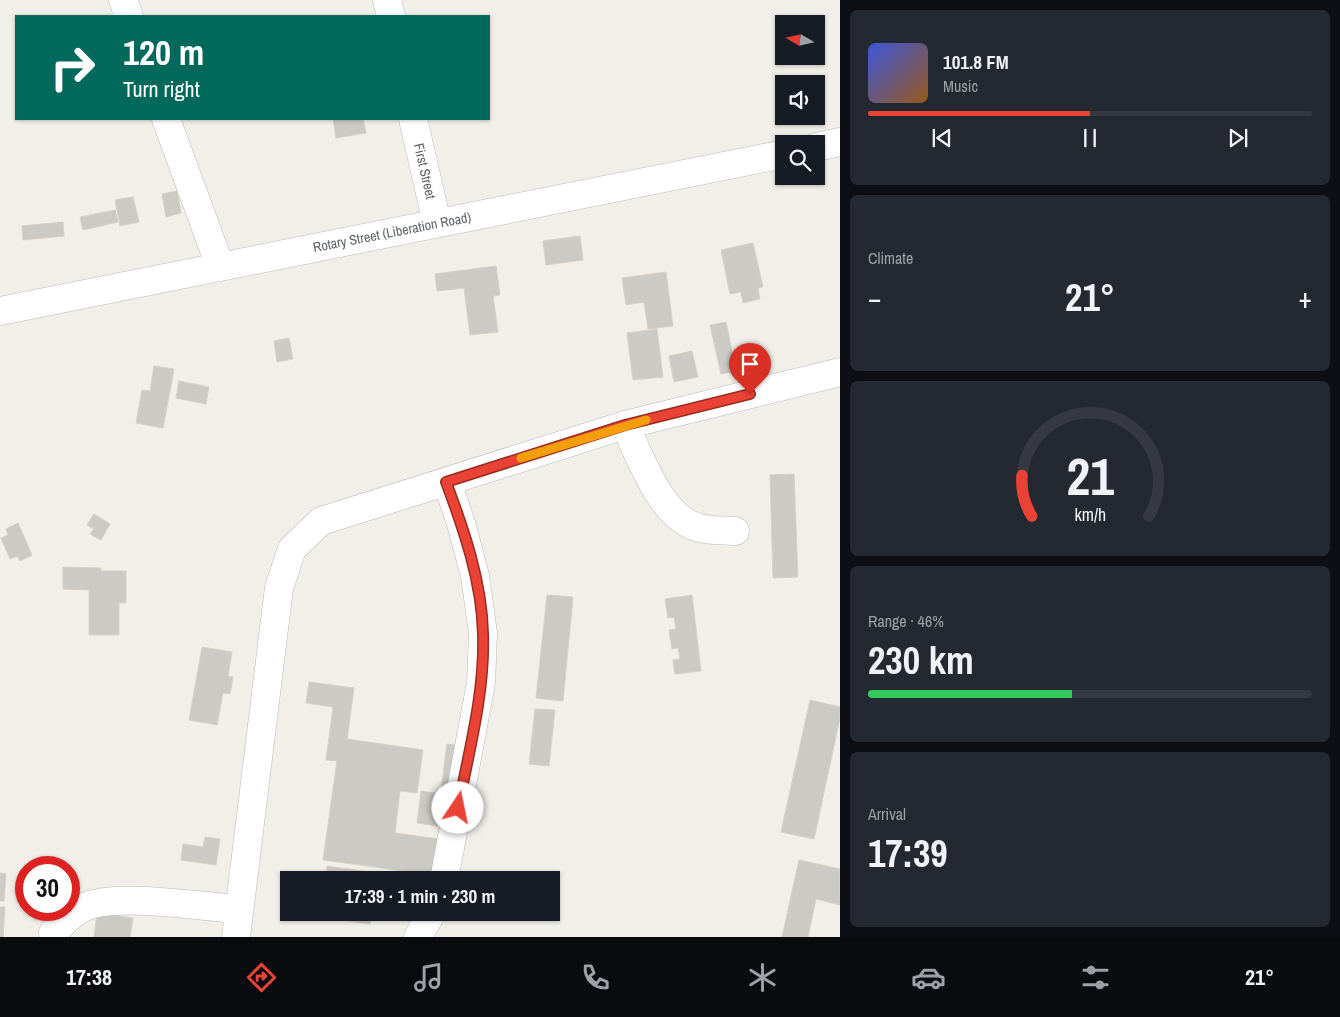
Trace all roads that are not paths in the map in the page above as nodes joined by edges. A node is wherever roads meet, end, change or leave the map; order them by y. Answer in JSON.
{"nodes":[{"id":1,"x":123,"y":0,"type":"edge"},
{"id":2,"x":387,"y":0,"type":"edge"},
{"id":3,"x":129,"y":15,"type":"edge"},
{"id":4,"x":390,"y":15,"type":"edge"},
{"id":5,"x":166,"y":120,"type":"edge"},
{"id":6,"x":414,"y":120,"type":"edge"},
{"id":7,"x":840,"y":142,"type":"edge"},
{"id":8,"x":825,"y":145,"type":"edge"},
{"id":9,"x":775,"y":156,"type":"edge"},
{"id":10,"x":437,"y":223,"type":"junction"},
{"id":11,"x":220,"y":266,"type":"junction"},
{"id":12,"x":0,"y":311,"type":"edge"},
{"id":13,"x":840,"y":372,"type":"edge"},
{"id":14,"x":625,"y":425,"type":"junction"},
{"id":15,"x":446,"y":482,"type":"junction"},
{"id":16,"x":735,"y":531,"type":"dead end"},
{"id":17,"x":446,"y":871,"type":"edge"},
{"id":18,"x":238,"y":909,"type":"junction"},
{"id":19,"x":427,"y":921,"type":"edge"},
{"id":20,"x":53,"y":933,"type":"dead end"},
{"id":21,"x":236,"y":937,"type":"edge"},
{"id":22,"x":418,"y":937,"type":"edge"}],
"edges":[{"from":1,"to":3,"type":"street"},
{"from":2,"to":4,"type":"street"},
{"from":5,"to":11,"type":"street"},
{"from":6,"to":10,"type":"street","name":"First Street"},
{"from":7,"to":8,"type":"street"},
{"from":9,"to":10,"type":"street","name":"Rotary Street (Liberation Road)"},
{"from":10,"to":11,"type":"street","name":"Rotary Street (Liberation Road)"},
{"from":11,"to":12,"type":"street","name":"Rotary Street (Liberation Road)"},
{"from":13,"to":14,"type":"street"},
{"from":14,"to":15,"type":"street"},
{"from":14,"to":16,"type":"street"},
{"from":15,"to":17,"type":"street"},
{"from":15,"to":18,"type":"street"},
{"from":18,"to":20,"type":"street"},
{"from":18,"to":21,"type":"street"},
{"from":19,"to":22,"type":"street"}]}
